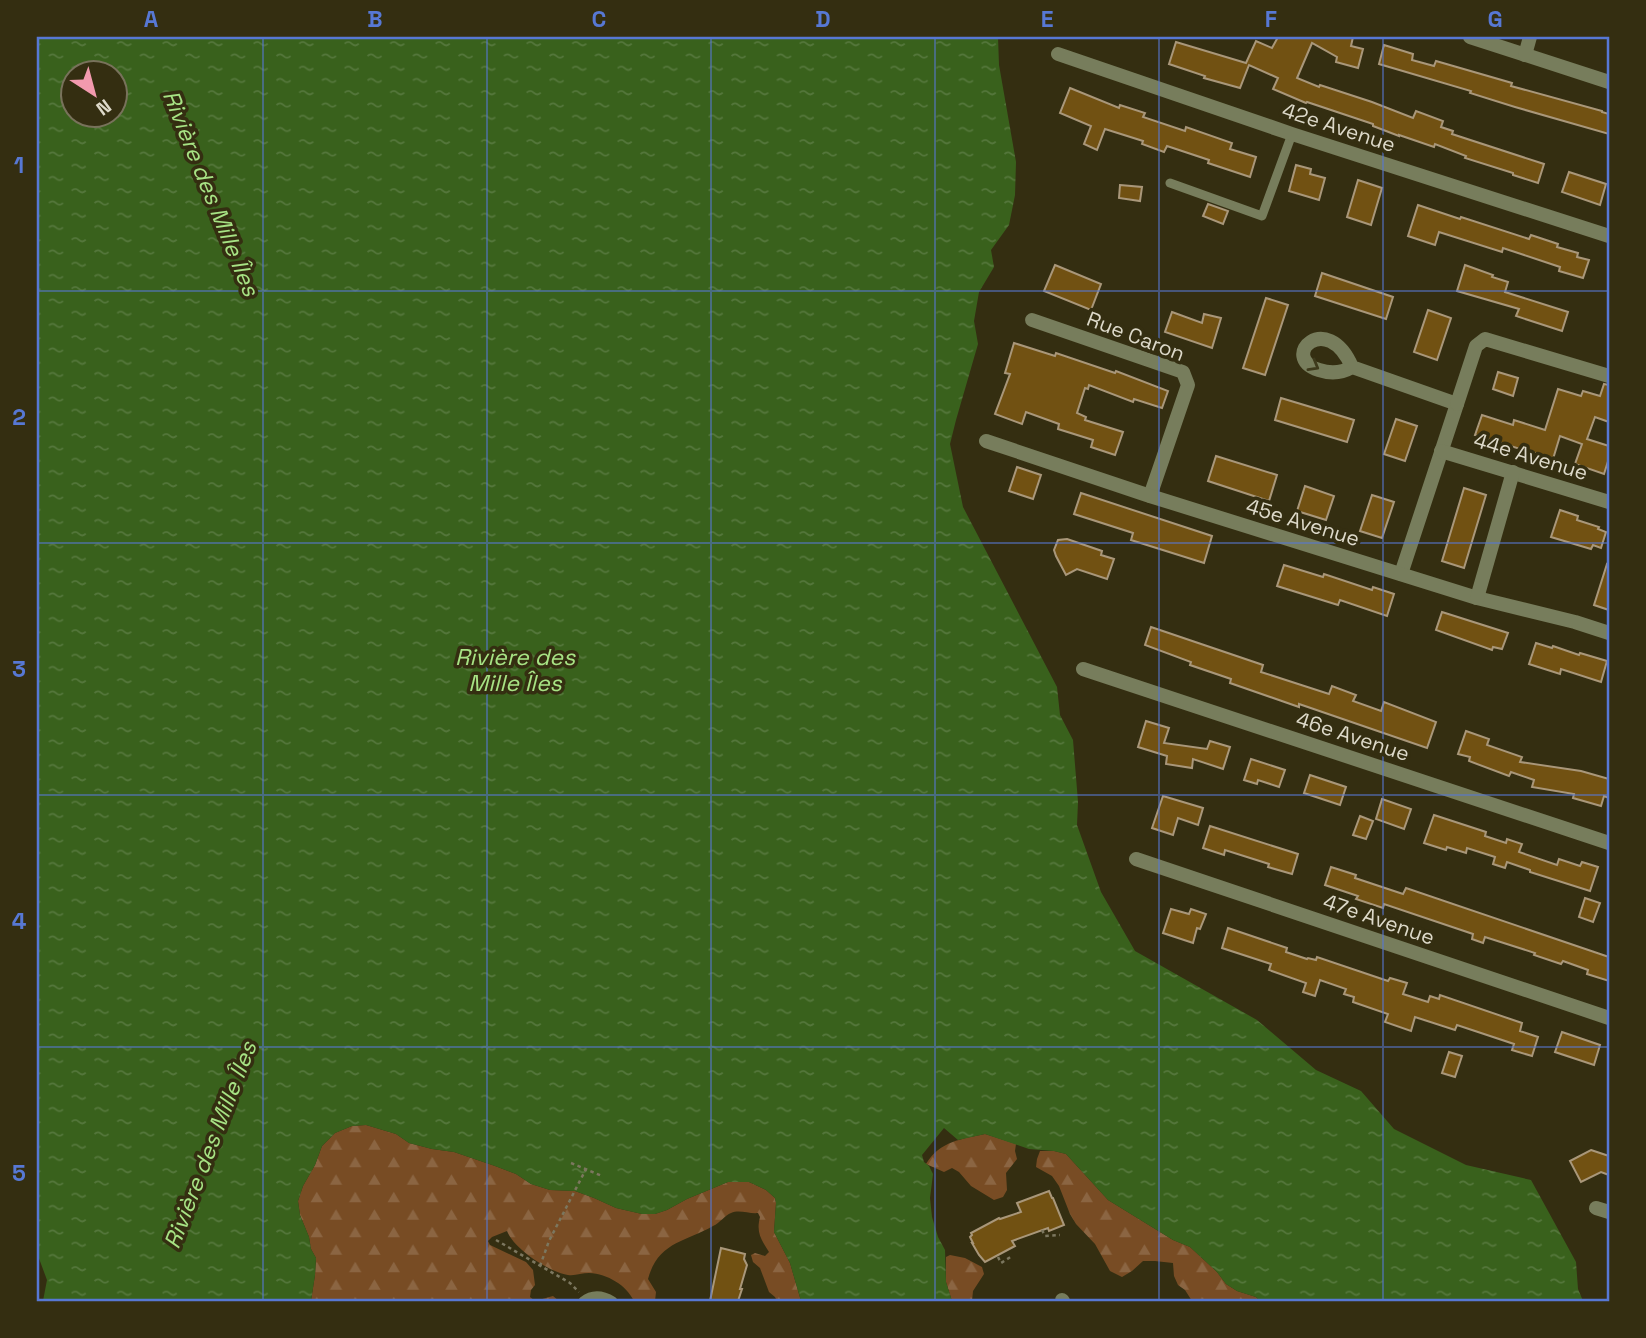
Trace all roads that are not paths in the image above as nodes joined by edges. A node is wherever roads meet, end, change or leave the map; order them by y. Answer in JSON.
{"nodes":[{"id":1,"x":1469,"y":37,"type":"edge"},
{"id":2,"x":1530,"y":37,"type":"edge"},
{"id":3,"x":1058,"y":54,"type":"dead end"},
{"id":4,"x":1525,"y":55,"type":"junction"},
{"id":5,"x":1609,"y":82,"type":"edge"},
{"id":6,"x":1292,"y":134,"type":"junction"},
{"id":7,"x":1170,"y":183,"type":"dead end"},
{"id":8,"x":1609,"y":236,"type":"edge"},
{"id":9,"x":1032,"y":320,"type":"dead end"},
{"id":10,"x":1352,"y":367,"type":"dead end"},
{"id":11,"x":1609,"y":376,"type":"edge"},
{"id":12,"x":1457,"y":404,"type":"junction"},
{"id":13,"x":986,"y":441,"type":"dead end"},
{"id":14,"x":1441,"y":451,"type":"junction"},
{"id":15,"x":1513,"y":472,"type":"junction"},
{"id":16,"x":1150,"y":496,"type":"junction"},
{"id":17,"x":1609,"y":502,"type":"edge"},
{"id":18,"x":1401,"y":574,"type":"junction"},
{"id":19,"x":1477,"y":598,"type":"junction"},
{"id":20,"x":1609,"y":633,"type":"edge"},
{"id":21,"x":1083,"y":669,"type":"dead end"},
{"id":22,"x":1609,"y":844,"type":"edge"},
{"id":23,"x":1136,"y":859,"type":"dead end"},
{"id":24,"x":1609,"y":1018,"type":"edge"},
{"id":25,"x":583,"y":1301,"type":"edge"},
{"id":26,"x":613,"y":1301,"type":"edge"}],
"edges":[{"from":1,"to":4,"type":"street"},
{"from":2,"to":4,"type":"street"},
{"from":3,"to":6,"type":"street","name":"42e Avenue"},
{"from":4,"to":5,"type":"street"},
{"from":6,"to":7,"type":"lane"},
{"from":6,"to":8,"type":"street","name":"42e Avenue"},
{"from":9,"to":16,"type":"street","name":"Rue Caron"},
{"from":10,"to":12,"type":"street"},
{"from":11,"to":12,"type":"street"},
{"from":12,"to":14,"type":"street"},
{"from":13,"to":16,"type":"street","name":"45e Avenue"},
{"from":14,"to":15,"type":"street","name":"44e Avenue"},
{"from":14,"to":18,"type":"street"},
{"from":15,"to":17,"type":"street","name":"44e Avenue"},
{"from":15,"to":19,"type":"street"},
{"from":16,"to":18,"type":"street","name":"45e Avenue"},
{"from":18,"to":19,"type":"street","name":"45e Avenue"},
{"from":19,"to":20,"type":"street","name":"45e Avenue"},
{"from":21,"to":22,"type":"street","name":"46e Avenue"},
{"from":23,"to":24,"type":"street","name":"47e Avenue"},
{"from":25,"to":26,"type":"lane"}]}
